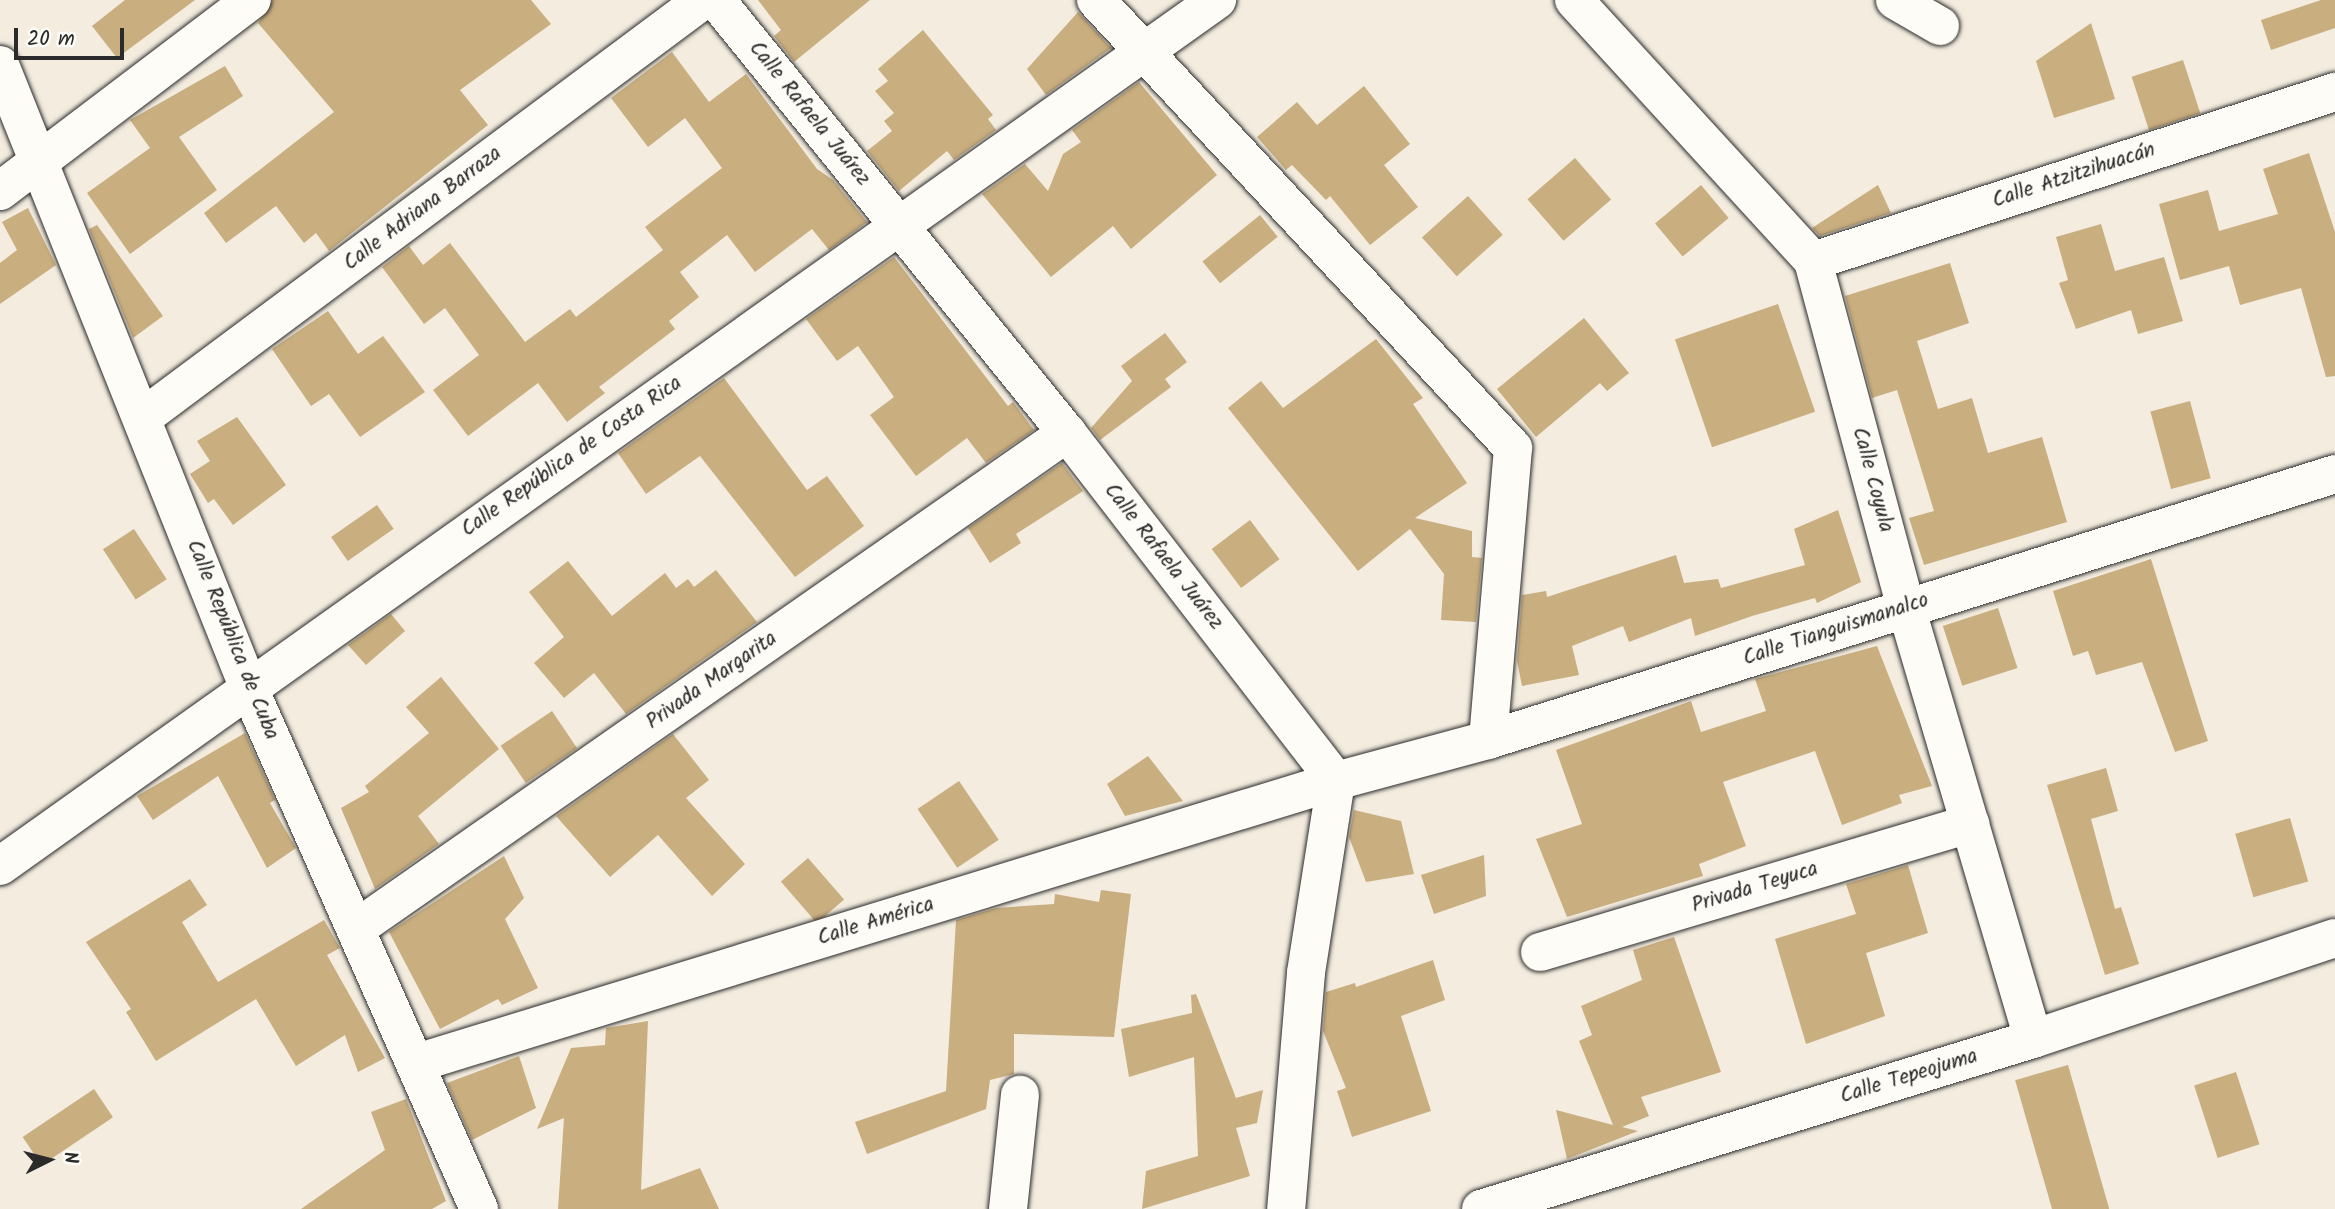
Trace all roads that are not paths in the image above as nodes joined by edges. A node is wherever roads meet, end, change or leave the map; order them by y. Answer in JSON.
{"nodes":[{"id":1,"x":252,"y":0,"type":"edge"},
{"id":2,"x":703,"y":0,"type":"edge"},
{"id":3,"x":716,"y":0,"type":"edge"},
{"id":4,"x":1096,"y":0,"type":"edge"},
{"id":5,"x":1217,"y":0,"type":"edge"},
{"id":6,"x":1574,"y":0,"type":"edge"},
{"id":7,"x":1895,"y":0,"type":"edge"},
{"id":8,"x":1940,"y":26,"type":"dead end"},
{"id":9,"x":1148,"y":54,"type":"junction"},
{"id":10,"x":0,"y":65,"type":"edge"},
{"id":11,"x":2335,"y":92,"type":"edge"},
{"id":12,"x":41,"y":162,"type":"junction"},
{"id":13,"x":0,"y":191,"type":"edge"},
{"id":14,"x":900,"y":224,"type":"junction"},
{"id":15,"x":1813,"y":261,"type":"junction"},
{"id":16,"x":142,"y":418,"type":"junction"},
{"id":17,"x":1067,"y":433,"type":"junction"},
{"id":18,"x":2335,"y":474,"type":"edge"},
{"id":19,"x":1906,"y":607,"type":"junction"},
{"id":20,"x":248,"y":686,"type":"junction"},
{"id":21,"x":1489,"y":740,"type":"junction"},
{"id":22,"x":1336,"y":781,"type":"junction"},
{"id":23,"x":1970,"y":824,"type":"junction"},
{"id":24,"x":0,"y":866,"type":"edge"},
{"id":25,"x":357,"y":928,"type":"junction"},
{"id":26,"x":2335,"y":938,"type":"edge"},
{"id":27,"x":1540,"y":952,"type":"dead end"},
{"id":28,"x":2033,"y":1039,"type":"junction"},
{"id":29,"x":417,"y":1063,"type":"junction"},
{"id":30,"x":1020,"y":1095,"type":"dead end"},
{"id":31,"x":479,"y":1209,"type":"edge"},
{"id":32,"x":1008,"y":1209,"type":"edge"},
{"id":33,"x":1286,"y":1209,"type":"edge"},
{"id":34,"x":1481,"y":1209,"type":"edge"}],
"edges":[{"from":1,"to":12,"type":"street"},
{"from":2,"to":16,"type":"street","name":"Calle Adriana Barraza"},
{"from":3,"to":14,"type":"street","name":"Calle Rafaela Juárez"},
{"from":4,"to":9,"type":"street"},
{"from":5,"to":9,"type":"street","name":"Calle República de Costa Rica"},
{"from":6,"to":15,"type":"street","name":"Calle Coyula"},
{"from":7,"to":8,"type":"street"},
{"from":9,"to":14,"type":"street","name":"Calle República de Costa Rica"},
{"from":9,"to":21,"type":"street"},
{"from":10,"to":12,"type":"street","name":"Calle República de Cuba"},
{"from":11,"to":15,"type":"street","name":"Calle Atzitzihuacán"},
{"from":12,"to":13,"type":"street"},
{"from":12,"to":16,"type":"street","name":"Calle República de Cuba"},
{"from":14,"to":17,"type":"street","name":"Calle Rafaela Juárez"},
{"from":14,"to":20,"type":"street","name":"Calle República de Costa Rica"},
{"from":15,"to":19,"type":"street","name":"Calle Coyula"},
{"from":16,"to":20,"type":"street","name":"Calle República de Cuba"},
{"from":17,"to":22,"type":"street","name":"Calle Rafaela Juárez"},
{"from":17,"to":25,"type":"street","name":"Privada Margarita"},
{"from":18,"to":19,"type":"street","name":"Calle Tianguismanalco"},
{"from":19,"to":21,"type":"street","name":"Calle Tianguismanalco"},
{"from":19,"to":23,"type":"street","name":"Calle Coyula"},
{"from":20,"to":24,"type":"street","name":"Calle República de Costa Rica"},
{"from":20,"to":25,"type":"street","name":"Calle República de Cuba"},
{"from":21,"to":22,"type":"street","name":"Calle Tianguismanalco"},
{"from":22,"to":29,"type":"street","name":"Calle América"},
{"from":22,"to":33,"type":"street"},
{"from":23,"to":27,"type":"street","name":"Privada Teyuca"},
{"from":23,"to":28,"type":"street","name":"Calle Coyula"},
{"from":25,"to":29,"type":"street","name":"Calle República de Cuba"},
{"from":26,"to":28,"type":"street","name":"Calle Tepeojuma"},
{"from":28,"to":34,"type":"street","name":"Calle Tepeojuma"},
{"from":29,"to":31,"type":"street","name":"Calle República de Cuba"},
{"from":30,"to":32,"type":"street"}]}
